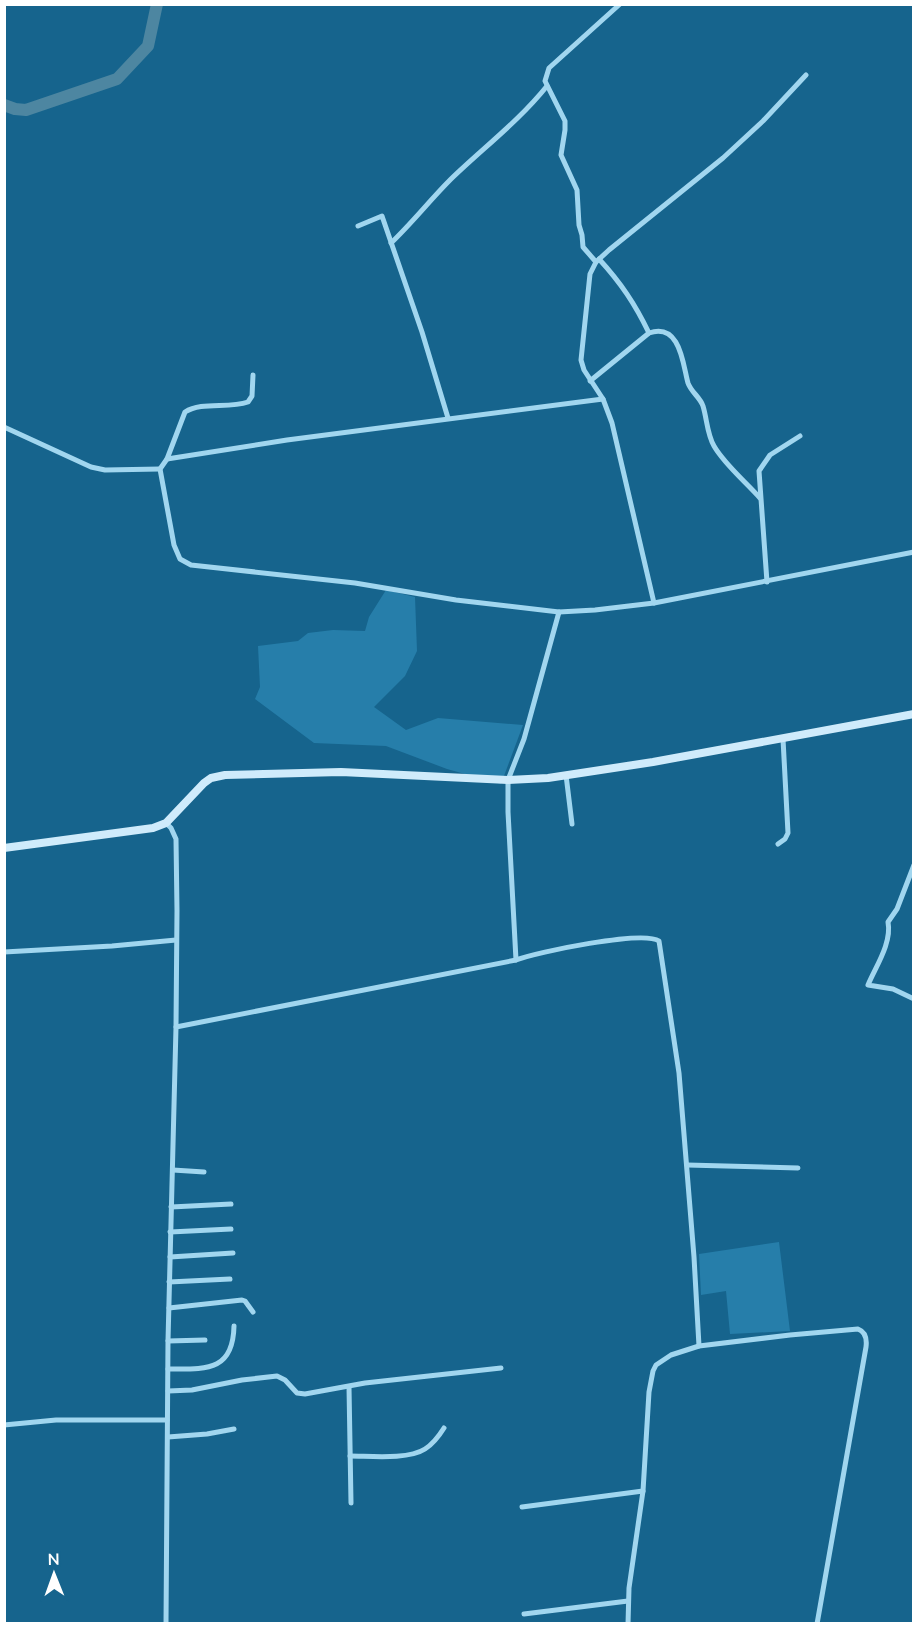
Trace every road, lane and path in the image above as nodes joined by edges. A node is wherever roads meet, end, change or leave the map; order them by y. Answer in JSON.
{"nodes":[{"id":1,"x":620,"y":4,"type":"edge"},
{"id":2,"x":806,"y":75,"type":"dead end"},
{"id":3,"x":547,"y":86,"type":"junction"},
{"id":4,"x":358,"y":226,"type":"dead end"},
{"id":5,"x":391,"y":243,"type":"junction"},
{"id":6,"x":598,"y":261,"type":"junction"},
{"id":7,"x":649,"y":333,"type":"junction"},
{"id":8,"x":253,"y":375,"type":"dead end"},
{"id":9,"x":590,"y":381,"type":"junction"},
{"id":10,"x":603,"y":399,"type":"junction"},
{"id":11,"x":448,"y":418,"type":"junction"},
{"id":12,"x":4,"y":427,"type":"edge"},
{"id":13,"x":800,"y":435,"type":"dead end"},
{"id":14,"x":167,"y":459,"type":"junction"},
{"id":15,"x":160,"y":469,"type":"junction"},
{"id":16,"x":760,"y":498,"type":"junction"},
{"id":17,"x":914,"y":552,"type":"edge"},
{"id":18,"x":767,"y":582,"type":"junction"},
{"id":19,"x":654,"y":603,"type":"junction"},
{"id":20,"x":559,"y":612,"type":"junction"},
{"id":21,"x":914,"y":714,"type":"edge"},
{"id":22,"x":783,"y":739,"type":"junction"},
{"id":23,"x":566,"y":775,"type":"junction"},
{"id":24,"x":508,"y":780,"type":"junction"},
{"id":25,"x":165,"y":823,"type":"junction"},
{"id":26,"x":572,"y":824,"type":"dead end"},
{"id":27,"x":778,"y":844,"type":"dead end"},
{"id":28,"x":4,"y":848,"type":"edge"},
{"id":29,"x":914,"y":865,"type":"edge"},
{"id":30,"x":176,"y":940,"type":"junction"},
{"id":31,"x":4,"y":952,"type":"edge"},
{"id":32,"x":516,"y":960,"type":"junction"},
{"id":33,"x":914,"y":999,"type":"edge"},
{"id":34,"x":176,"y":1027,"type":"junction"},
{"id":35,"x":687,"y":1165,"type":"junction"},
{"id":36,"x":798,"y":1168,"type":"dead end"},
{"id":37,"x":173,"y":1170,"type":"junction"},
{"id":38,"x":204,"y":1172,"type":"dead end"},
{"id":39,"x":231,"y":1204,"type":"dead end"},
{"id":40,"x":171,"y":1207,"type":"junction"},
{"id":41,"x":231,"y":1229,"type":"dead end"},
{"id":42,"x":170,"y":1232,"type":"junction"},
{"id":43,"x":233,"y":1253,"type":"dead end"},
{"id":44,"x":170,"y":1257,"type":"junction"},
{"id":45,"x":230,"y":1279,"type":"dead end"},
{"id":46,"x":169,"y":1282,"type":"junction"},
{"id":47,"x":169,"y":1308,"type":"junction"},
{"id":48,"x":253,"y":1312,"type":"dead end"},
{"id":49,"x":234,"y":1326,"type":"dead end"},
{"id":50,"x":205,"y":1340,"type":"dead end"},
{"id":51,"x":168,"y":1341,"type":"junction"},
{"id":52,"x":699,"y":1346,"type":"junction"},
{"id":53,"x":501,"y":1368,"type":"dead end"},
{"id":54,"x":168,"y":1369,"type":"junction"},
{"id":55,"x":349,"y":1387,"type":"junction"},
{"id":56,"x":168,"y":1391,"type":"junction"},
{"id":57,"x":167,"y":1420,"type":"junction"},
{"id":58,"x":4,"y":1425,"type":"edge"},
{"id":59,"x":444,"y":1428,"type":"dead end"},
{"id":60,"x":234,"y":1430,"type":"dead end"},
{"id":61,"x":168,"y":1437,"type":"junction"},
{"id":62,"x":350,"y":1456,"type":"junction"},
{"id":63,"x":642,"y":1491,"type":"junction"},
{"id":64,"x":351,"y":1503,"type":"dead end"},
{"id":65,"x":522,"y":1507,"type":"dead end"},
{"id":66,"x":628,"y":1601,"type":"junction"},
{"id":67,"x":524,"y":1614,"type":"dead end"},
{"id":68,"x":166,"y":1623,"type":"edge"},
{"id":69,"x":628,"y":1623,"type":"edge"},
{"id":70,"x":817,"y":1623,"type":"edge"}],
"edges":[{"from":1,"to":3,"type":"street"},
{"from":2,"to":6,"type":"street"},
{"from":3,"to":5,"type":"street"},
{"from":3,"to":6,"type":"street"},
{"from":4,"to":5,"type":"street"},
{"from":5,"to":11,"type":"street"},
{"from":6,"to":7,"type":"street"},
{"from":6,"to":9,"type":"street"},
{"from":7,"to":9,"type":"street"},
{"from":7,"to":16,"type":"street"},
{"from":8,"to":14,"type":"street"},
{"from":9,"to":10,"type":"street"},
{"from":10,"to":11,"type":"street"},
{"from":10,"to":19,"type":"street"},
{"from":11,"to":14,"type":"street"},
{"from":12,"to":15,"type":"street"},
{"from":13,"to":16,"type":"street"},
{"from":14,"to":15,"type":"street"},
{"from":15,"to":20,"type":"street"},
{"from":16,"to":18,"type":"street"},
{"from":17,"to":18,"type":"street"},
{"from":18,"to":19,"type":"street"},
{"from":19,"to":20,"type":"street"},
{"from":20,"to":24,"type":"street"},
{"from":21,"to":22,"type":"street"},
{"from":22,"to":23,"type":"street"},
{"from":22,"to":27,"type":"street"},
{"from":23,"to":24,"type":"street"},
{"from":23,"to":26,"type":"street"},
{"from":24,"to":25,"type":"street"},
{"from":24,"to":32,"type":"street"},
{"from":25,"to":28,"type":"street"},
{"from":25,"to":30,"type":"street"},
{"from":29,"to":33,"type":"street"},
{"from":30,"to":31,"type":"street"},
{"from":30,"to":34,"type":"street"},
{"from":32,"to":34,"type":"street"},
{"from":32,"to":35,"type":"street"},
{"from":34,"to":37,"type":"street"},
{"from":35,"to":36,"type":"street"},
{"from":35,"to":52,"type":"street"},
{"from":37,"to":38,"type":"street"},
{"from":37,"to":40,"type":"street"},
{"from":39,"to":40,"type":"street"},
{"from":40,"to":42,"type":"street"},
{"from":41,"to":42,"type":"street"},
{"from":42,"to":44,"type":"street"},
{"from":43,"to":44,"type":"street"},
{"from":44,"to":46,"type":"street"},
{"from":45,"to":46,"type":"street"},
{"from":46,"to":47,"type":"street"},
{"from":47,"to":48,"type":"street"},
{"from":47,"to":51,"type":"street"},
{"from":49,"to":54,"type":"street"},
{"from":50,"to":51,"type":"street"},
{"from":51,"to":54,"type":"street"},
{"from":52,"to":63,"type":"street"},
{"from":52,"to":70,"type":"street"},
{"from":53,"to":55,"type":"street"},
{"from":54,"to":56,"type":"street"},
{"from":55,"to":56,"type":"street"},
{"from":55,"to":62,"type":"street"},
{"from":56,"to":57,"type":"street"},
{"from":57,"to":58,"type":"street"},
{"from":57,"to":61,"type":"street"},
{"from":59,"to":62,"type":"street"},
{"from":60,"to":61,"type":"street"},
{"from":61,"to":68,"type":"street"},
{"from":62,"to":64,"type":"street"},
{"from":63,"to":65,"type":"street"},
{"from":63,"to":66,"type":"street"},
{"from":66,"to":67,"type":"street"},
{"from":66,"to":69,"type":"street"}]}
